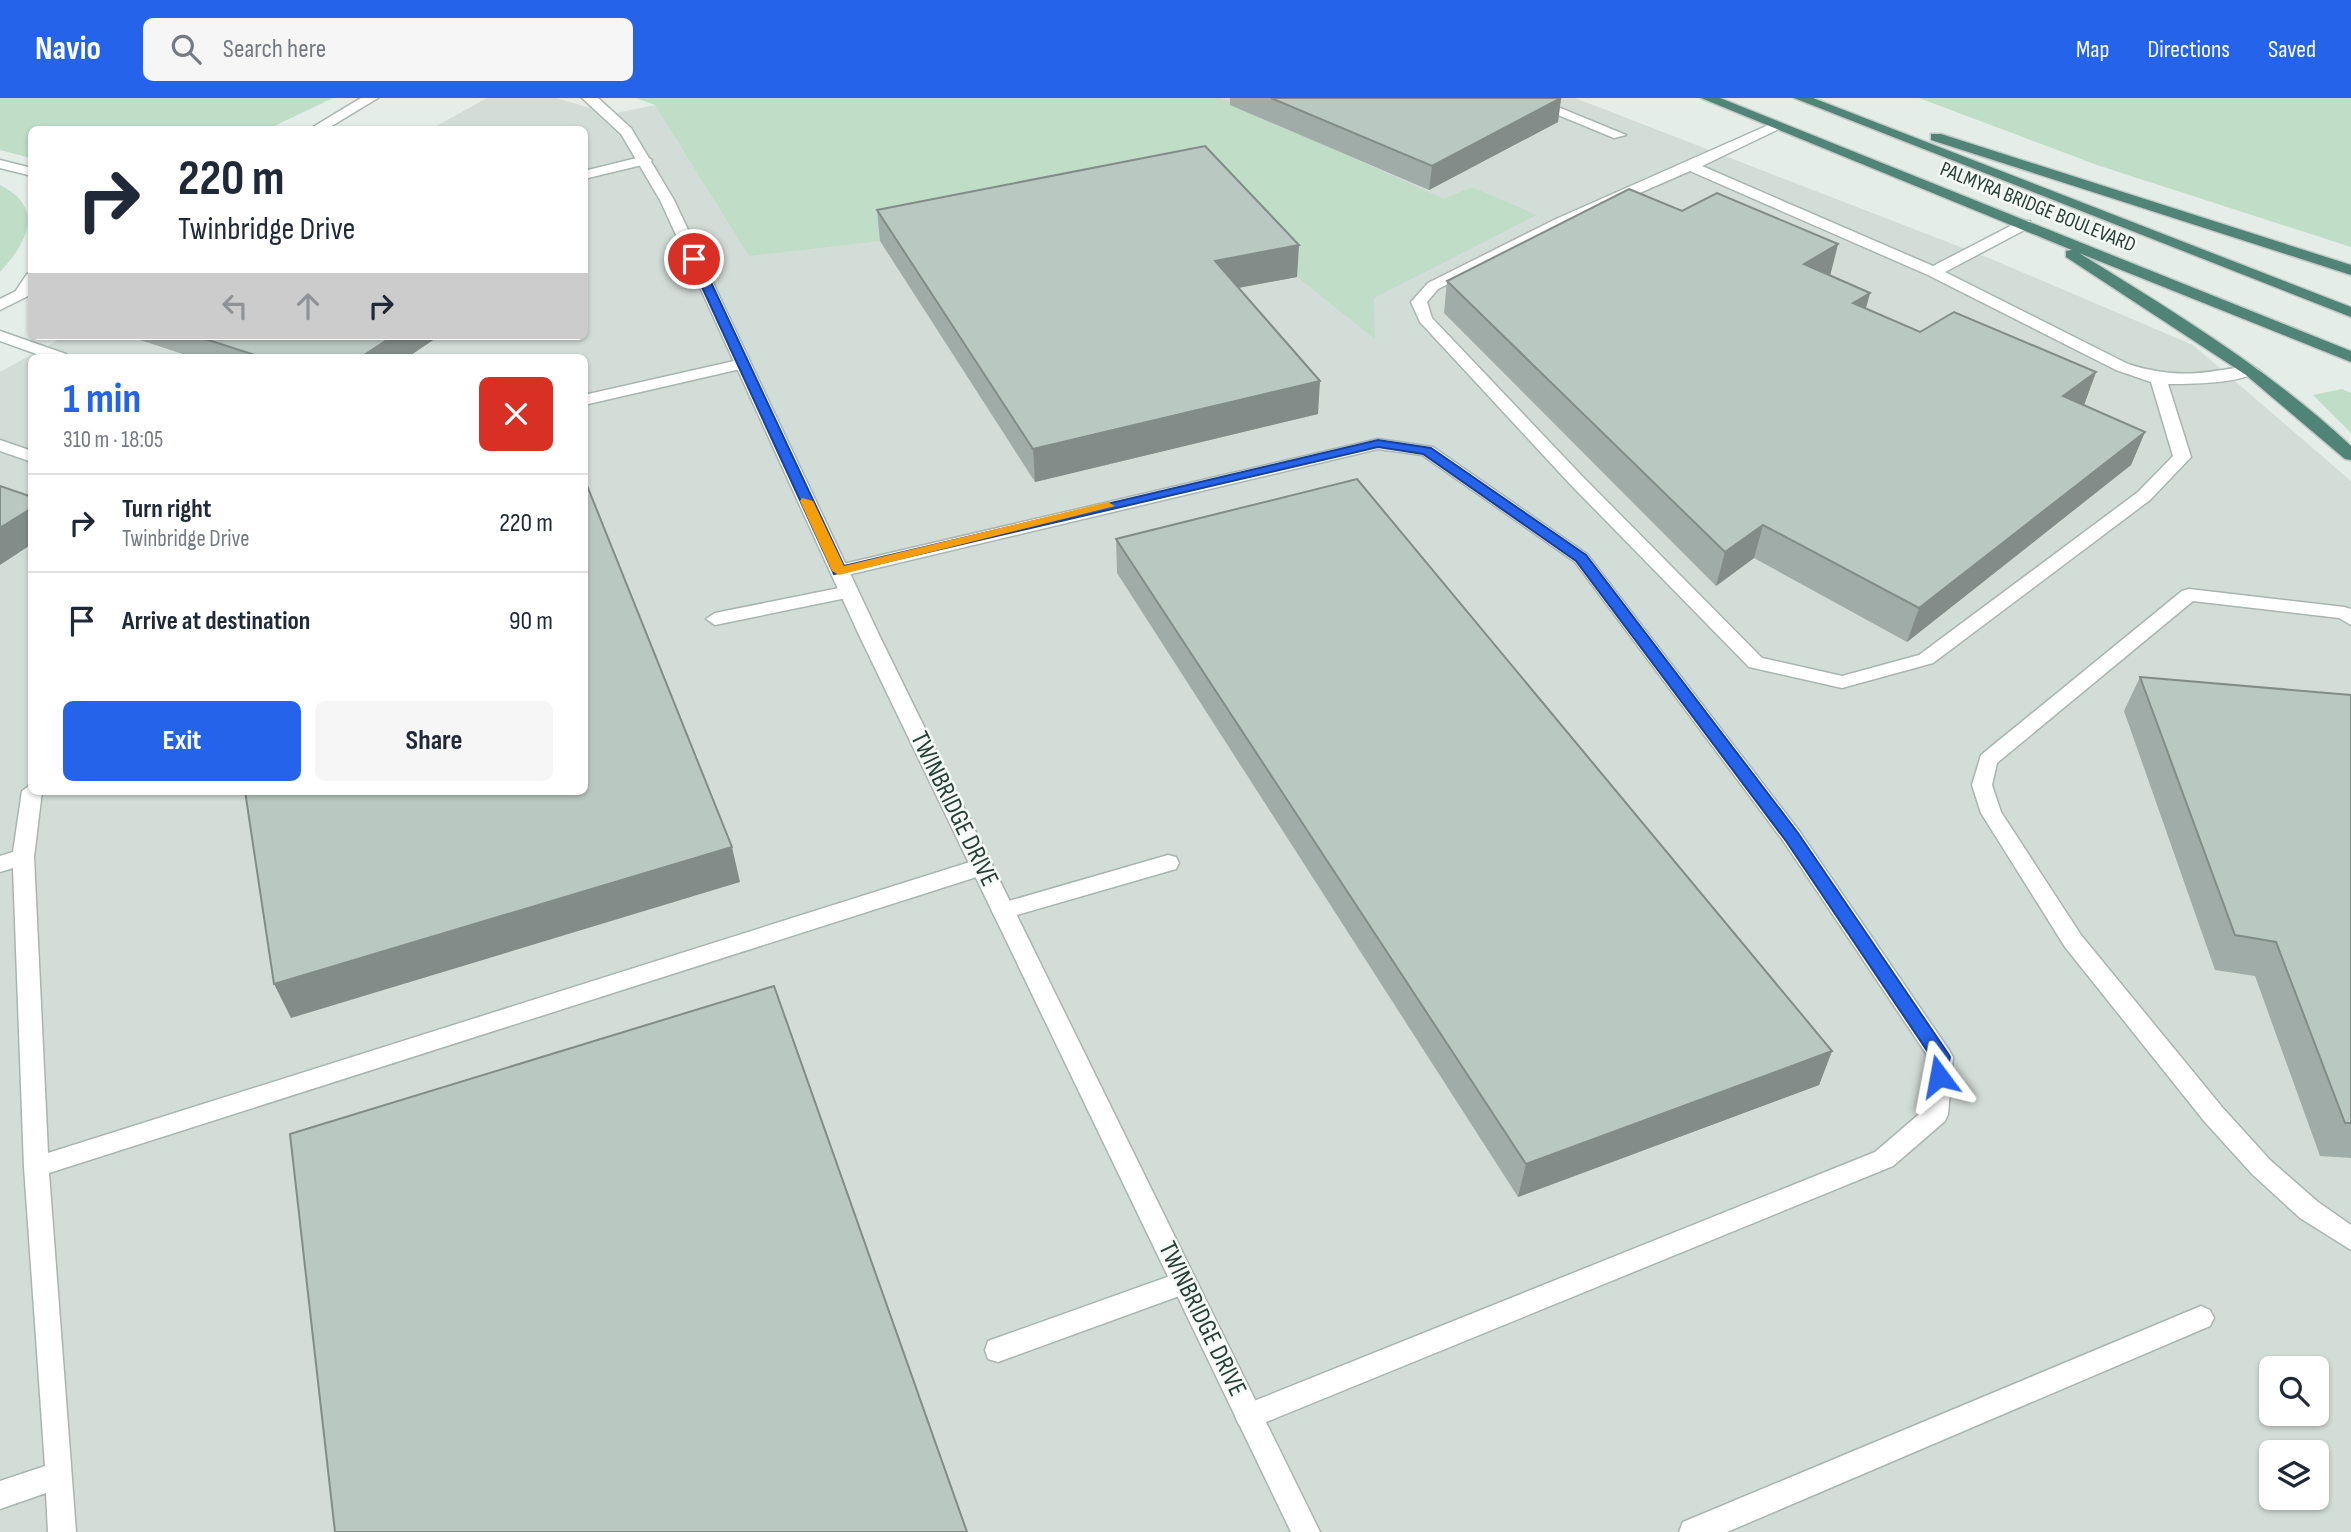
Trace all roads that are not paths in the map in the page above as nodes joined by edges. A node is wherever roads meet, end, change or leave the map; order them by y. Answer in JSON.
{"nodes":[{"id":1,"x":370,"y":98,"type":"edge"},
{"id":2,"x":589,"y":98,"type":"edge"},
{"id":3,"x":1524,"y":98,"type":"edge"},
{"id":4,"x":1708,"y":98,"type":"edge"},
{"id":5,"x":1802,"y":98,"type":"edge"},
{"id":6,"x":321,"y":126,"type":"edge"},
{"id":7,"x":1778,"y":126,"type":"junction"},
{"id":8,"x":1619,"y":135,"type":"dead end"},
{"id":9,"x":645,"y":160,"type":"junction"},
{"id":10,"x":0,"y":164,"type":"edge"},
{"id":11,"x":1690,"y":166,"type":"junction"},
{"id":12,"x":28,"y":171,"type":"edge"},
{"id":13,"x":588,"y":174,"type":"edge"},
{"id":14,"x":2025,"y":224,"type":"junction"},
{"id":15,"x":2351,"y":270,"type":"edge"},
{"id":16,"x":1933,"y":272,"type":"junction"},
{"id":17,"x":27,"y":290,"type":"edge"},
{"id":18,"x":0,"y":305,"type":"edge"},
{"id":19,"x":2351,"y":312,"type":"edge"},
{"id":20,"x":0,"y":335,"type":"edge"},
{"id":21,"x":53,"y":354,"type":"edge"},
{"id":22,"x":2351,"y":357,"type":"edge"},
{"id":23,"x":743,"y":364,"type":"junction"},
{"id":24,"x":2251,"y":370,"type":"junction"},
{"id":25,"x":2158,"y":379,"type":"junction"},
{"id":26,"x":588,"y":399,"type":"edge"},
{"id":27,"x":0,"y":445,"type":"edge"},
{"id":28,"x":2351,"y":455,"type":"edge"},
{"id":29,"x":28,"y":456,"type":"edge"},
{"id":30,"x":839,"y":571,"type":"junction"},
{"id":31,"x":849,"y":592,"type":"junction"},
{"id":32,"x":2349,"y":613,"type":"edge"},
{"id":33,"x":715,"y":619,"type":"dead end"},
{"id":34,"x":31,"y":795,"type":"edge"},
{"id":35,"x":12,"y":860,"type":"edge"},
{"id":36,"x":1168,"y":863,"type":"dead end"},
{"id":37,"x":981,"y":867,"type":"junction"},
{"id":38,"x":1003,"y":911,"type":"junction"},
{"id":39,"x":36,"y":1167,"type":"junction"},
{"id":40,"x":2351,"y":1238,"type":"edge"},
{"id":41,"x":1184,"y":1283,"type":"junction"},
{"id":42,"x":2201,"y":1318,"type":"dead end"},
{"id":43,"x":998,"y":1350,"type":"dead end"},
{"id":44,"x":1250,"y":1416,"type":"junction"},
{"id":45,"x":60,"y":1475,"type":"junction"},
{"id":46,"x":0,"y":1495,"type":"edge"},
{"id":47,"x":62,"y":1532,"type":"edge"},
{"id":48,"x":1306,"y":1532,"type":"edge"},
{"id":49,"x":1693,"y":1532,"type":"edge"}],
"edges":[{"from":1,"to":6,"type":"street"},
{"from":2,"to":9,"type":"street","name":"TWINBRIDGE DRIVE"},
{"from":3,"to":8,"type":"street"},
{"from":4,"to":7,"type":"highway","name":"PALMYRA BRIDGE BOULEVARD"},
{"from":5,"to":15,"type":"highway"},
{"from":5,"to":19,"type":"highway","name":"PALMYRA BRIDGE BOULEVARD"},
{"from":7,"to":11,"type":"street"},
{"from":7,"to":14,"type":"highway","name":"PALMYRA BRIDGE BOULEVARD"},
{"from":9,"to":13,"type":"street"},
{"from":9,"to":23,"type":"street","name":"TWINBRIDGE DRIVE"},
{"from":10,"to":12,"type":"street"},
{"from":11,"to":16,"type":"street"},
{"from":11,"to":25,"type":"street"},
{"from":14,"to":16,"type":"street"},
{"from":14,"to":22,"type":"highway","name":"PALMYRA BRIDGE BOULEVARD"},
{"from":14,"to":24,"type":"highway"},
{"from":16,"to":25,"type":"street"},
{"from":17,"to":18,"type":"street"},
{"from":20,"to":21,"type":"street"},
{"from":23,"to":26,"type":"street"},
{"from":23,"to":30,"type":"street","name":"TWINBRIDGE DRIVE"},
{"from":24,"to":25,"type":"street"},
{"from":24,"to":28,"type":"highway"},
{"from":27,"to":29,"type":"street"},
{"from":30,"to":31,"type":"street","name":"TWINBRIDGE DRIVE"},
{"from":30,"to":44,"type":"street"},
{"from":31,"to":33,"type":"street"},
{"from":31,"to":37,"type":"street","name":"TWINBRIDGE DRIVE"},
{"from":32,"to":40,"type":"street"},
{"from":34,"to":35,"type":"street"},
{"from":35,"to":39,"type":"street"},
{"from":36,"to":38,"type":"street"},
{"from":37,"to":38,"type":"street","name":"TWINBRIDGE DRIVE"},
{"from":37,"to":39,"type":"street"},
{"from":38,"to":41,"type":"street","name":"TWINBRIDGE DRIVE"},
{"from":39,"to":45,"type":"street"},
{"from":41,"to":43,"type":"street"},
{"from":41,"to":44,"type":"street","name":"TWINBRIDGE DRIVE"},
{"from":42,"to":49,"type":"street"},
{"from":44,"to":48,"type":"street","name":"TWINBRIDGE DRIVE"},
{"from":45,"to":46,"type":"street"},
{"from":45,"to":47,"type":"street"}]}
